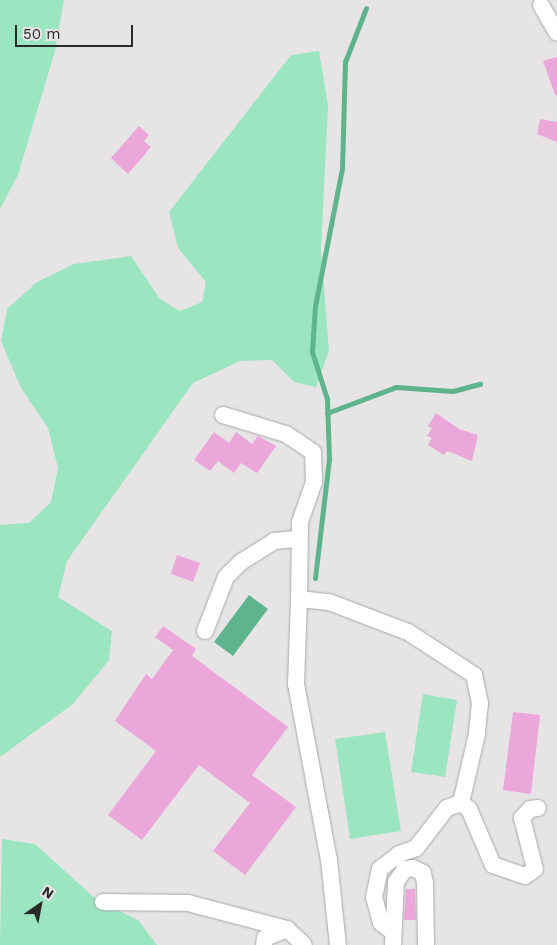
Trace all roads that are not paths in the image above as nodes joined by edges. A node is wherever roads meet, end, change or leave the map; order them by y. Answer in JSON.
{"nodes":[{"id":1,"x":540,"y":2,"type":"edge"},
{"id":2,"x":557,"y":33,"type":"edge"},
{"id":3,"x":223,"y":415,"type":"dead end"},
{"id":4,"x":299,"y":539,"type":"junction"},
{"id":5,"x":299,"y":599,"type":"junction"},
{"id":6,"x":205,"y":631,"type":"dead end"},
{"id":7,"x":462,"y":803,"type":"junction"},
{"id":8,"x":538,"y":808,"type":"dead end"},
{"id":9,"x":103,"y":902,"type":"dead end"},
{"id":10,"x":287,"y":929,"type":"junction"},
{"id":11,"x":393,"y":938,"type":"edge"},
{"id":12,"x":264,"y":945,"type":"edge"},
{"id":13,"x":304,"y":945,"type":"edge"},
{"id":14,"x":338,"y":945,"type":"edge"},
{"id":15,"x":426,"y":945,"type":"edge"}],
"edges":[{"from":1,"to":2,"type":"street"},
{"from":3,"to":4,"type":"street"},
{"from":4,"to":5,"type":"street"},
{"from":4,"to":6,"type":"street"},
{"from":5,"to":7,"type":"street"},
{"from":5,"to":14,"type":"street"},
{"from":7,"to":8,"type":"street"},
{"from":7,"to":11,"type":"street"},
{"from":9,"to":10,"type":"street"},
{"from":10,"to":12,"type":"street"},
{"from":10,"to":13,"type":"street"},
{"from":11,"to":15,"type":"street"}]}
